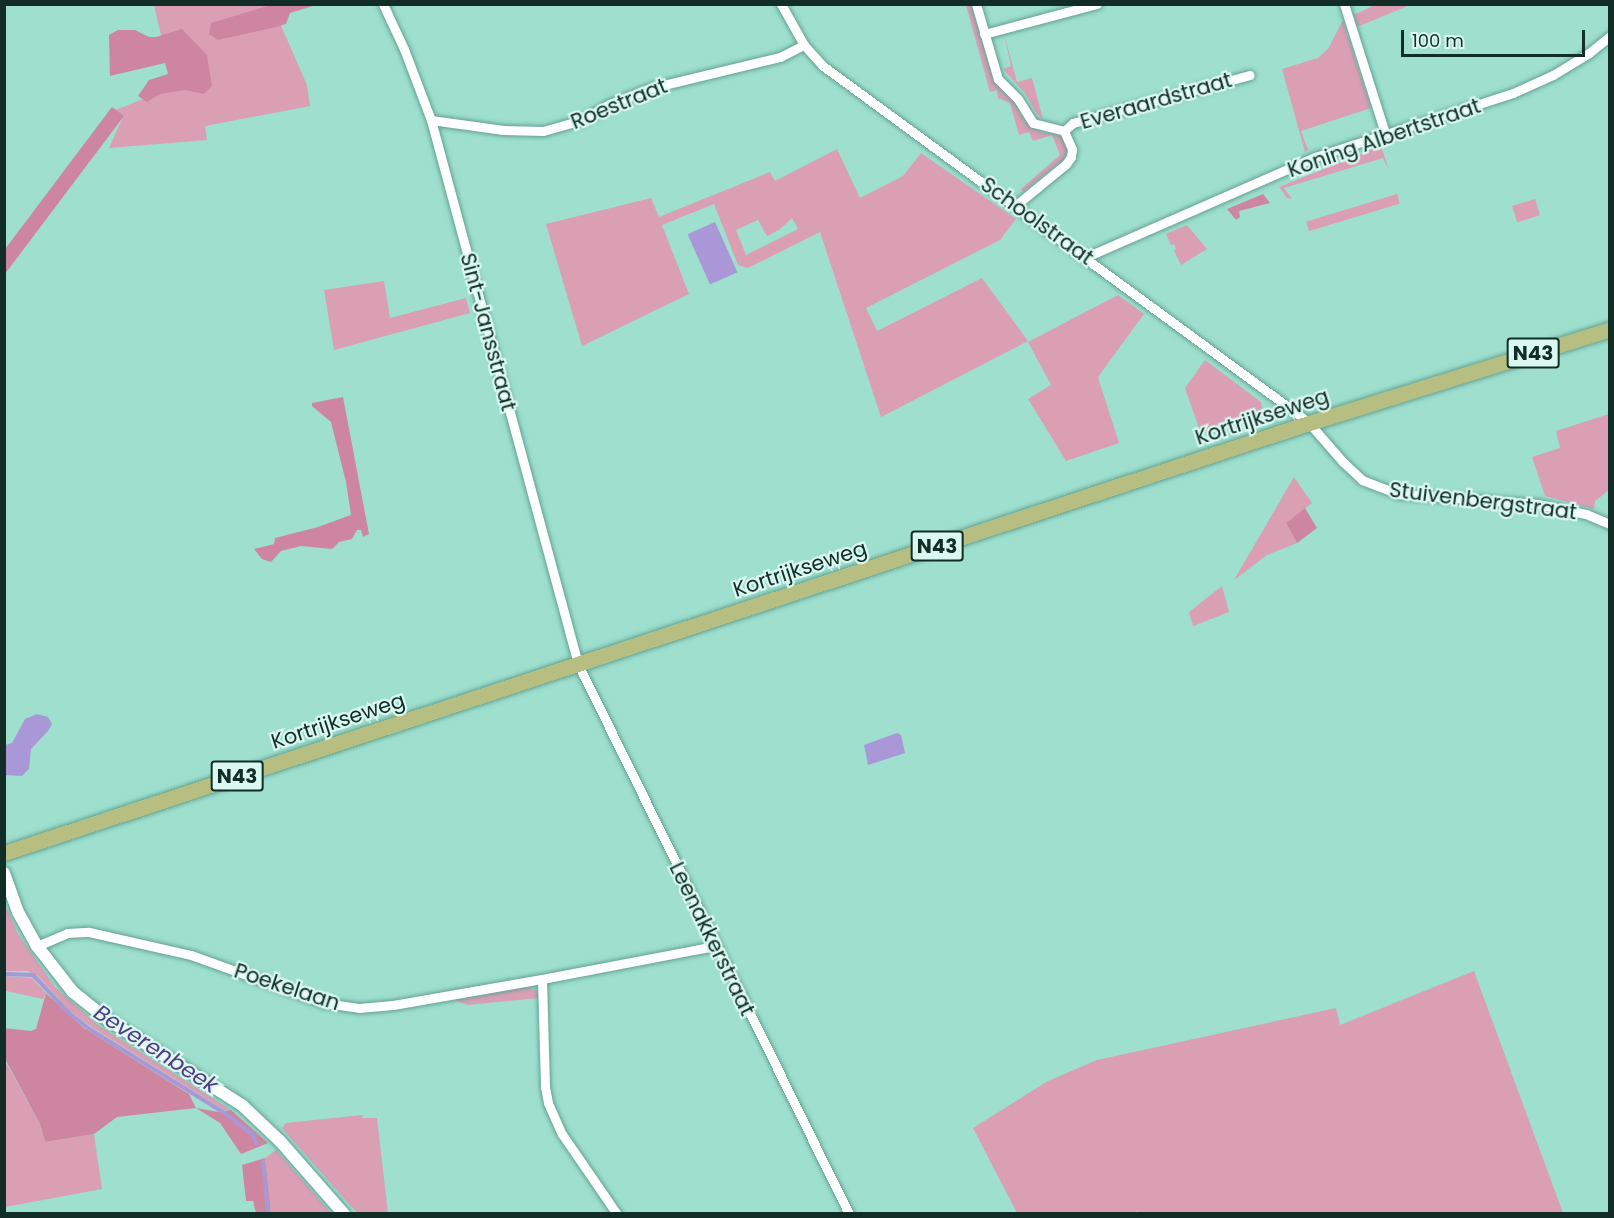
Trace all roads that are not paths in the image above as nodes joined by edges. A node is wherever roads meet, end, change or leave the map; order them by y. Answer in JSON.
{"nodes":[{"id":1,"x":383,"y":4,"type":"edge"},
{"id":2,"x":781,"y":4,"type":"edge"},
{"id":3,"x":976,"y":4,"type":"edge"},
{"id":4,"x":1097,"y":4,"type":"edge"},
{"id":5,"x":1344,"y":4,"type":"edge"},
{"id":6,"x":984,"y":34,"type":"junction"},
{"id":7,"x":1610,"y":36,"type":"edge"},
{"id":8,"x":804,"y":45,"type":"junction"},
{"id":9,"x":1250,"y":75,"type":"dead end"},
{"id":10,"x":431,"y":120,"type":"junction"},
{"id":11,"x":1064,"y":131,"type":"junction"},
{"id":12,"x":1385,"y":133,"type":"junction"},
{"id":13,"x":1016,"y":205,"type":"junction"},
{"id":14,"x":1086,"y":257,"type":"junction"},
{"id":15,"x":1610,"y":329,"type":"edge"},
{"id":16,"x":1309,"y":423,"type":"junction"},
{"id":17,"x":1610,"y":524,"type":"edge"},
{"id":18,"x":578,"y":664,"type":"junction"},
{"id":19,"x":4,"y":853,"type":"edge"},
{"id":20,"x":4,"y":873,"type":"edge"},
{"id":21,"x":37,"y":946,"type":"junction"},
{"id":22,"x":715,"y":946,"type":"junction"},
{"id":23,"x":542,"y":979,"type":"junction"},
{"id":24,"x":344,"y":1214,"type":"edge"},
{"id":25,"x":617,"y":1214,"type":"edge"},
{"id":26,"x":849,"y":1214,"type":"edge"}],
"edges":[{"from":1,"to":10,"type":"street","name":"Sint-Jansstraat"},
{"from":2,"to":8,"type":"street","name":"Schoolstraat"},
{"from":3,"to":6,"type":"street"},
{"from":4,"to":6,"type":"street"},
{"from":5,"to":12,"type":"street"},
{"from":6,"to":11,"type":"street"},
{"from":7,"to":12,"type":"street","name":"Koning Albertstraat"},
{"from":8,"to":10,"type":"street","name":"Roestraat"},
{"from":8,"to":13,"type":"street","name":"Schoolstraat"},
{"from":9,"to":11,"type":"street","name":"Everaardstraat"},
{"from":10,"to":18,"type":"street","name":"Sint-Jansstraat"},
{"from":11,"to":13,"type":"street"},
{"from":12,"to":14,"type":"street","name":"Koning Albertstraat"},
{"from":13,"to":14,"type":"street","name":"Schoolstraat"},
{"from":14,"to":16,"type":"street","name":"Schoolstraat"},
{"from":15,"to":16,"type":"main road","name":"Kortrijkseweg","number":"N43"},
{"from":16,"to":17,"type":"street","name":"Stuivenbergstraat"},
{"from":16,"to":18,"type":"main road","name":"Kortrijkseweg","number":"N43"},
{"from":18,"to":19,"type":"main road","name":"Kortrijkseweg","number":"N43"},
{"from":18,"to":22,"type":"street","name":"Leenakkerstraat"},
{"from":20,"to":21,"type":"street"},
{"from":21,"to":23,"type":"street","name":"Poekelaan"},
{"from":21,"to":24,"type":"street"},
{"from":22,"to":23,"type":"street","name":"Poekelaan"},
{"from":22,"to":26,"type":"street","name":"Leenakkerstraat"},
{"from":23,"to":25,"type":"street"}]}
